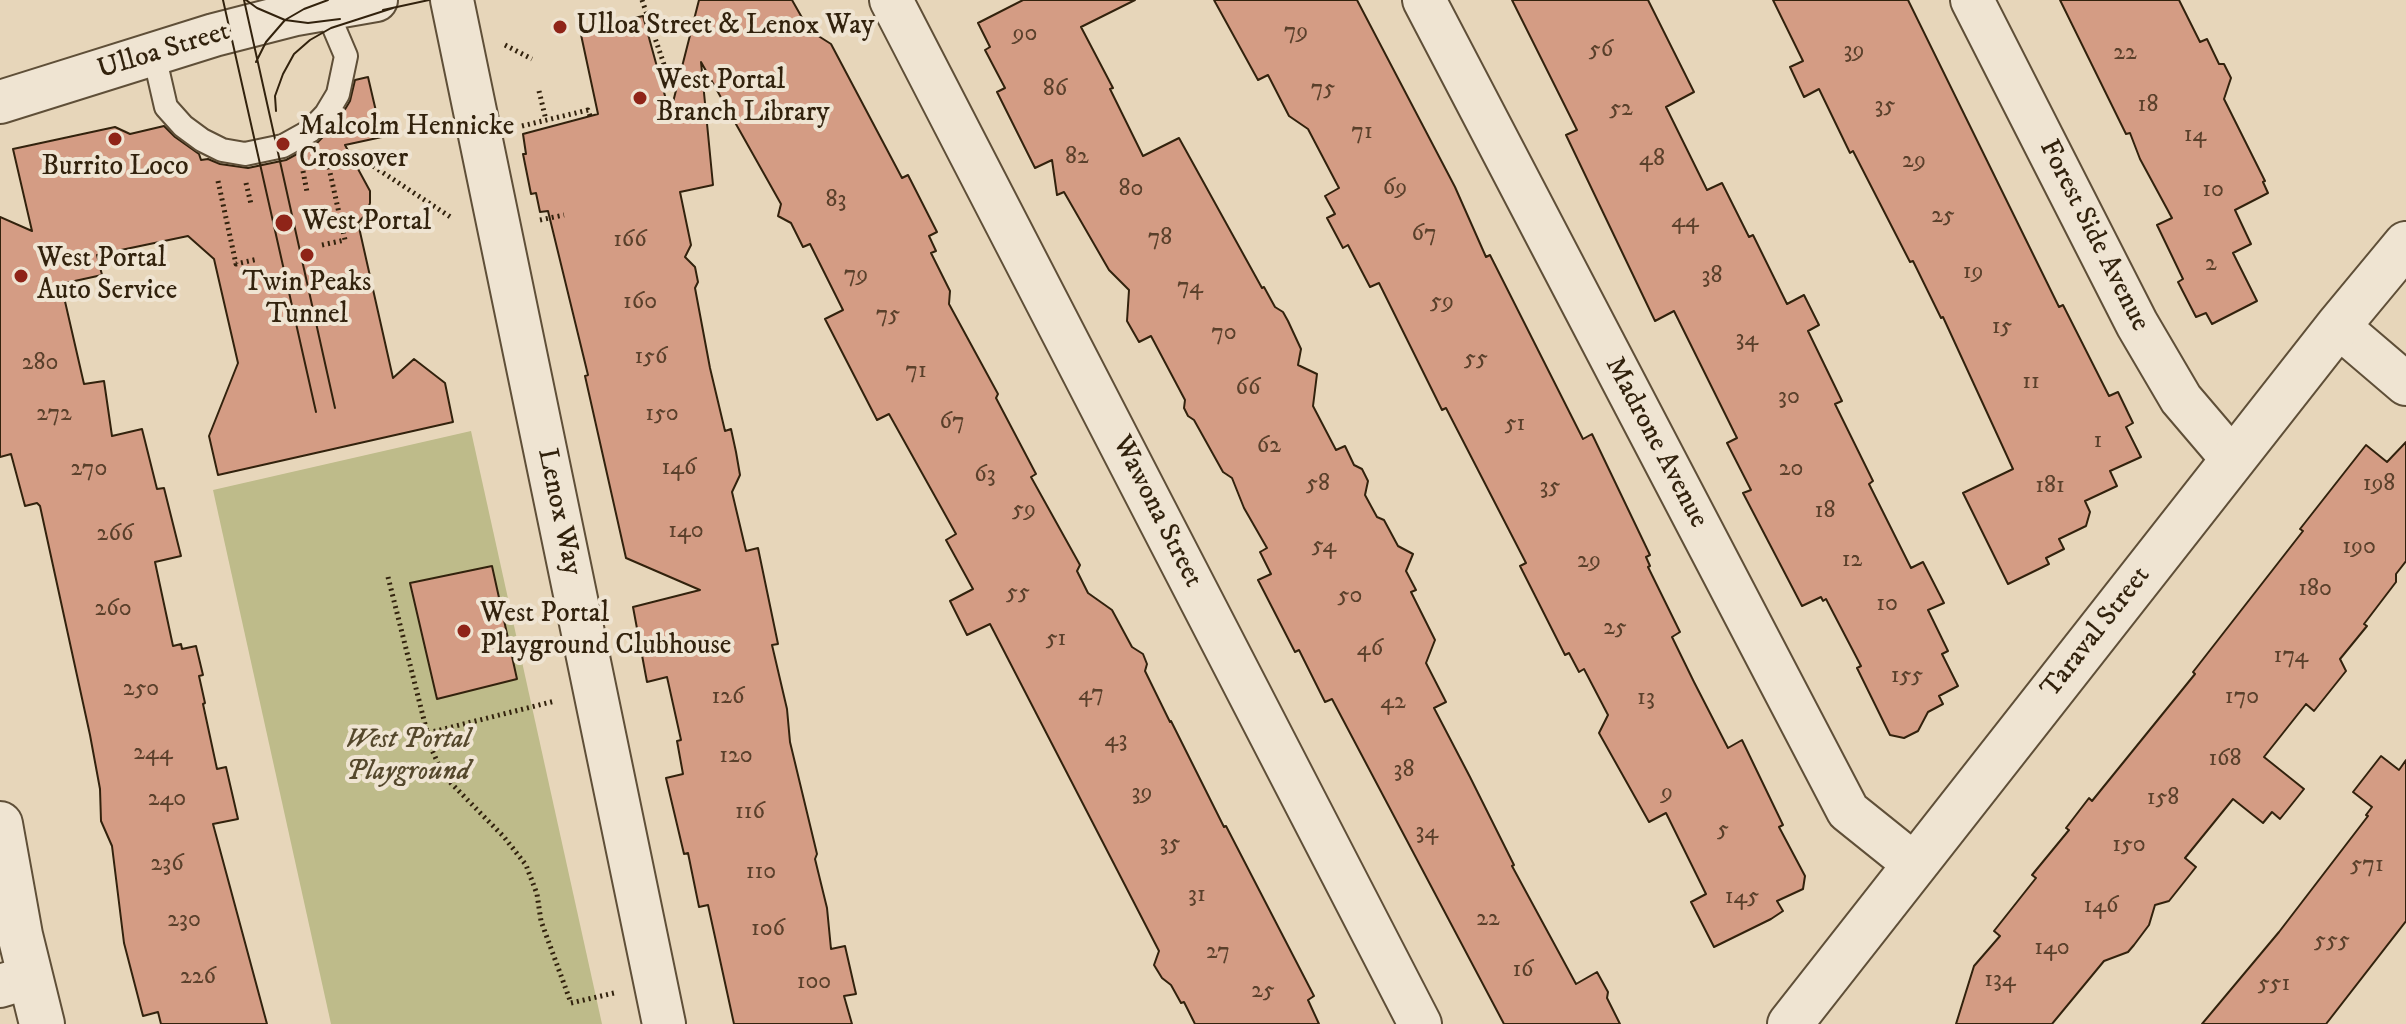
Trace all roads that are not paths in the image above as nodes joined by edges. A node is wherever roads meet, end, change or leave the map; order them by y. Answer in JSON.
{"nodes":[{"id":1,"x":376,"y":0,"type":"edge"},
{"id":2,"x":452,"y":0,"type":"edge"},
{"id":3,"x":891,"y":0,"type":"edge"},
{"id":4,"x":1424,"y":0,"type":"edge"},
{"id":5,"x":1972,"y":0,"type":"edge"},
{"id":6,"x":281,"y":8,"type":"edge"},
{"id":7,"x":326,"y":9,"type":"junction"},
{"id":8,"x":211,"y":18,"type":"edge"},
{"id":9,"x":154,"y":55,"type":"junction"},
{"id":10,"x":0,"y":102,"type":"edge"},
{"id":11,"x":2406,"y":244,"type":"edge"},
{"id":12,"x":2338,"y":326,"type":"junction"},
{"id":13,"x":2406,"y":384,"type":"edge"},
{"id":14,"x":2233,"y":460,"type":"junction"},
{"id":15,"x":0,"y":824,"type":"edge"},
{"id":16,"x":1914,"y":864,"type":"junction"},
{"id":17,"x":15,"y":981,"type":"edge"},
{"id":18,"x":42,"y":1024,"type":"edge"},
{"id":19,"x":664,"y":1024,"type":"edge"},
{"id":20,"x":1420,"y":1024,"type":"edge"},
{"id":21,"x":1790,"y":1024,"type":"edge"}],
"edges":[{"from":1,"to":7,"type":"street","name":"Ulloa Street"},
{"from":2,"to":19,"type":"street","name":"Lenox Way"},
{"from":3,"to":20,"type":"street","name":"Wawona Street"},
{"from":4,"to":16,"type":"street","name":"Madrone Avenue"},
{"from":5,"to":14,"type":"street","name":"Forest Side Avenue"},
{"from":6,"to":7,"type":"street","name":"Ulloa Street"},
{"from":6,"to":8,"type":"street","name":"Ulloa Street"},
{"from":7,"to":9,"type":"lane"},
{"from":8,"to":9,"type":"street","name":"Ulloa Street"},
{"from":9,"to":10,"type":"street","name":"Ulloa Street"},
{"from":11,"to":12,"type":"street","name":"Taraval Street"},
{"from":12,"to":13,"type":"street"},
{"from":12,"to":14,"type":"street","name":"Taraval Street"},
{"from":14,"to":16,"type":"street","name":"Taraval Street"},
{"from":15,"to":17,"type":"street"},
{"from":16,"to":21,"type":"street","name":"Taraval Street"},
{"from":17,"to":18,"type":"street"}]}
